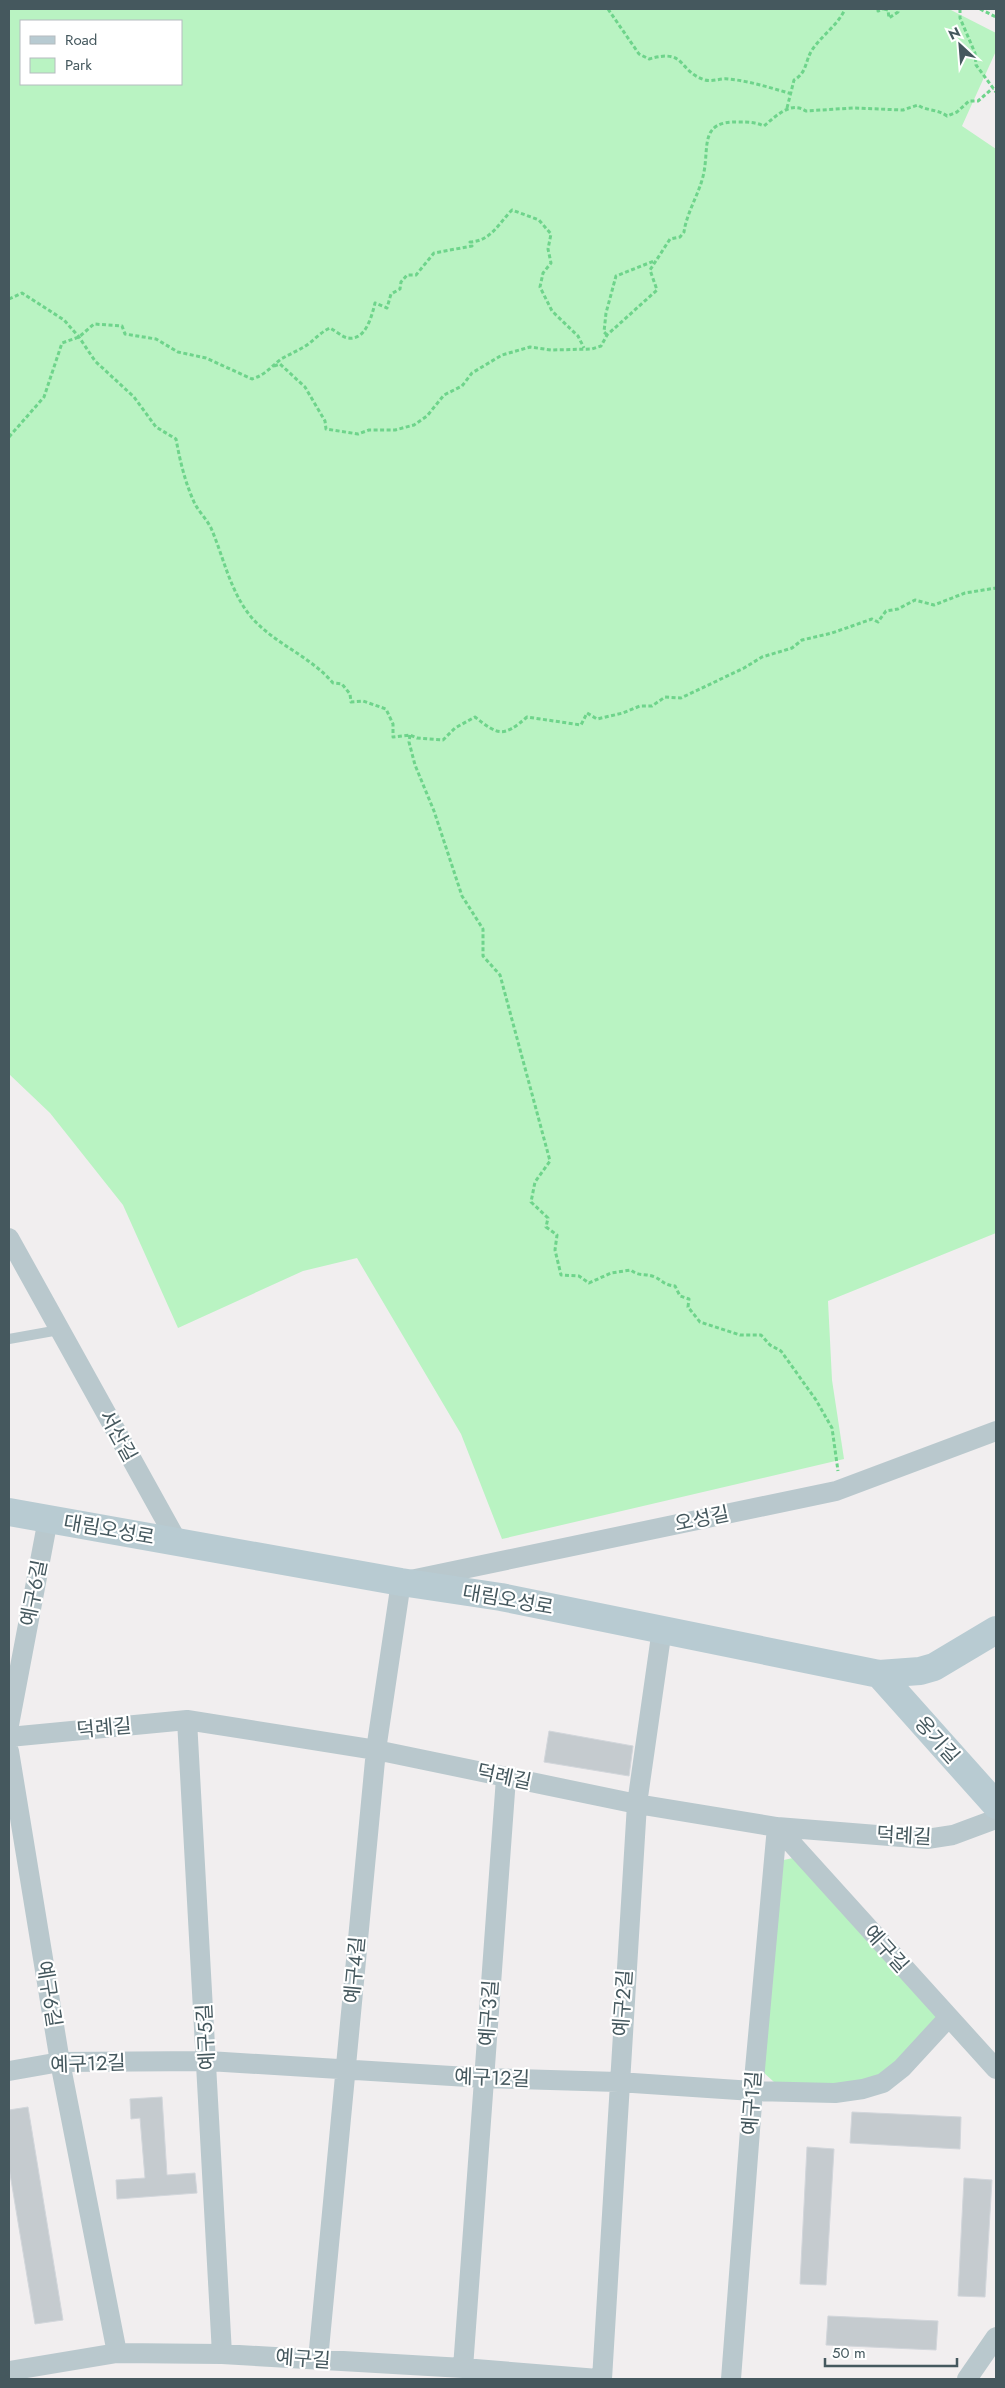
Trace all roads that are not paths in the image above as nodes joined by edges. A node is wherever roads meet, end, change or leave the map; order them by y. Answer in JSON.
{"nodes":[{"id":1,"x":9,"y":1238,"type":"edge"},
{"id":2,"x":59,"y":1330,"type":"junction"},
{"id":3,"x":9,"y":1339,"type":"edge"},
{"id":4,"x":996,"y":1431,"type":"edge"},
{"id":5,"x":9,"y":1512,"type":"edge"},
{"id":6,"x":48,"y":1519,"type":"junction"},
{"id":7,"x":176,"y":1541,"type":"junction"},
{"id":8,"x":401,"y":1582,"type":"junction"},
{"id":9,"x":662,"y":1629,"type":"junction"},
{"id":10,"x":996,"y":1630,"type":"edge"},
{"id":11,"x":879,"y":1674,"type":"junction"},
{"id":12,"x":187,"y":1720,"type":"junction"},
{"id":13,"x":9,"y":1725,"type":"edge"},
{"id":14,"x":9,"y":1737,"type":"edge"},
{"id":15,"x":376,"y":1750,"type":"junction"},
{"id":16,"x":9,"y":1751,"type":"edge"},
{"id":17,"x":506,"y":1778,"type":"junction"},
{"id":18,"x":637,"y":1804,"type":"junction"},
{"id":19,"x":996,"y":1805,"type":"edge"},
{"id":20,"x":996,"y":1820,"type":"edge"},
{"id":21,"x":777,"y":1827,"type":"junction"},
{"id":22,"x":948,"y":2018,"type":"junction"},
{"id":23,"x":60,"y":2062,"type":"junction"},
{"id":24,"x":208,"y":2062,"type":"junction"},
{"id":25,"x":996,"y":2069,"type":"edge"},
{"id":26,"x":346,"y":2070,"type":"junction"},
{"id":27,"x":9,"y":2071,"type":"edge"},
{"id":28,"x":484,"y":2078,"type":"junction"},
{"id":29,"x":618,"y":2082,"type":"junction"},
{"id":30,"x":753,"y":2091,"type":"junction"},
{"id":31,"x":996,"y":2337,"type":"edge"},
{"id":32,"x":117,"y":2353,"type":"junction"},
{"id":33,"x":222,"y":2354,"type":"junction"},
{"id":34,"x":318,"y":2360,"type":"junction"},
{"id":35,"x":462,"y":2368,"type":"junction"},
{"id":36,"x":9,"y":2371,"type":"edge"},
{"id":37,"x":598,"y":2379,"type":"edge"},
{"id":38,"x":602,"y":2379,"type":"edge"},
{"id":39,"x":731,"y":2379,"type":"edge"},
{"id":40,"x":967,"y":2379,"type":"edge"}],
"edges":[{"from":1,"to":2,"type":"street","name":"서산길"},
{"from":2,"to":3,"type":"lane"},
{"from":2,"to":7,"type":"street","name":"서산길"},
{"from":4,"to":8,"type":"street","name":"오성길"},
{"from":5,"to":6,"type":"street","name":"대림오성로"},
{"from":6,"to":7,"type":"street","name":"대림오성로"},
{"from":6,"to":13,"type":"street","name":"예구6길"},
{"from":7,"to":8,"type":"street","name":"대림오성로"},
{"from":8,"to":9,"type":"street","name":"대림오성로"},
{"from":8,"to":15,"type":"street","name":"예구4길"},
{"from":9,"to":11,"type":"street","name":"대림오성로"},
{"from":9,"to":18,"type":"street","name":"예구2길"},
{"from":10,"to":11,"type":"street","name":"대림오성로"},
{"from":11,"to":19,"type":"street","name":"옹기길"},
{"from":12,"to":14,"type":"street","name":"덕례길"},
{"from":12,"to":15,"type":"street","name":"덕례길"},
{"from":12,"to":24,"type":"street","name":"예구5길"},
{"from":15,"to":17,"type":"street","name":"덕례길"},
{"from":15,"to":26,"type":"street","name":"예구4길"},
{"from":16,"to":23,"type":"street","name":"예구6길"},
{"from":17,"to":18,"type":"street","name":"덕례길"},
{"from":17,"to":28,"type":"street","name":"예구3길"},
{"from":18,"to":21,"type":"street","name":"덕례길"},
{"from":18,"to":29,"type":"street","name":"예구2길"},
{"from":20,"to":21,"type":"street","name":"덕례길"},
{"from":21,"to":22,"type":"street","name":"예구길"},
{"from":21,"to":30,"type":"street","name":"예구1길"},
{"from":22,"to":25,"type":"street","name":"예구길"},
{"from":22,"to":30,"type":"street","name":"예구12길"},
{"from":23,"to":24,"type":"street","name":"예구12길"},
{"from":23,"to":27,"type":"street","name":"예구12길"},
{"from":23,"to":32,"type":"street","name":"예구6길"},
{"from":24,"to":26,"type":"street","name":"예구12길"},
{"from":24,"to":33,"type":"street","name":"예구5길"},
{"from":26,"to":28,"type":"street","name":"예구12길"},
{"from":26,"to":34,"type":"street","name":"예구4길"},
{"from":28,"to":29,"type":"street","name":"예구12길"},
{"from":28,"to":35,"type":"street","name":"예구3길"},
{"from":29,"to":30,"type":"street","name":"예구12길"},
{"from":29,"to":38,"type":"street","name":"예구2길"},
{"from":30,"to":39,"type":"street","name":"예구1길"},
{"from":31,"to":40,"type":"street"},
{"from":32,"to":33,"type":"street","name":"예구길"},
{"from":32,"to":36,"type":"street","name":"예구길"},
{"from":33,"to":34,"type":"street","name":"예구길"},
{"from":34,"to":35,"type":"street","name":"예구길"},
{"from":35,"to":37,"type":"street","name":"예구길"}]}
